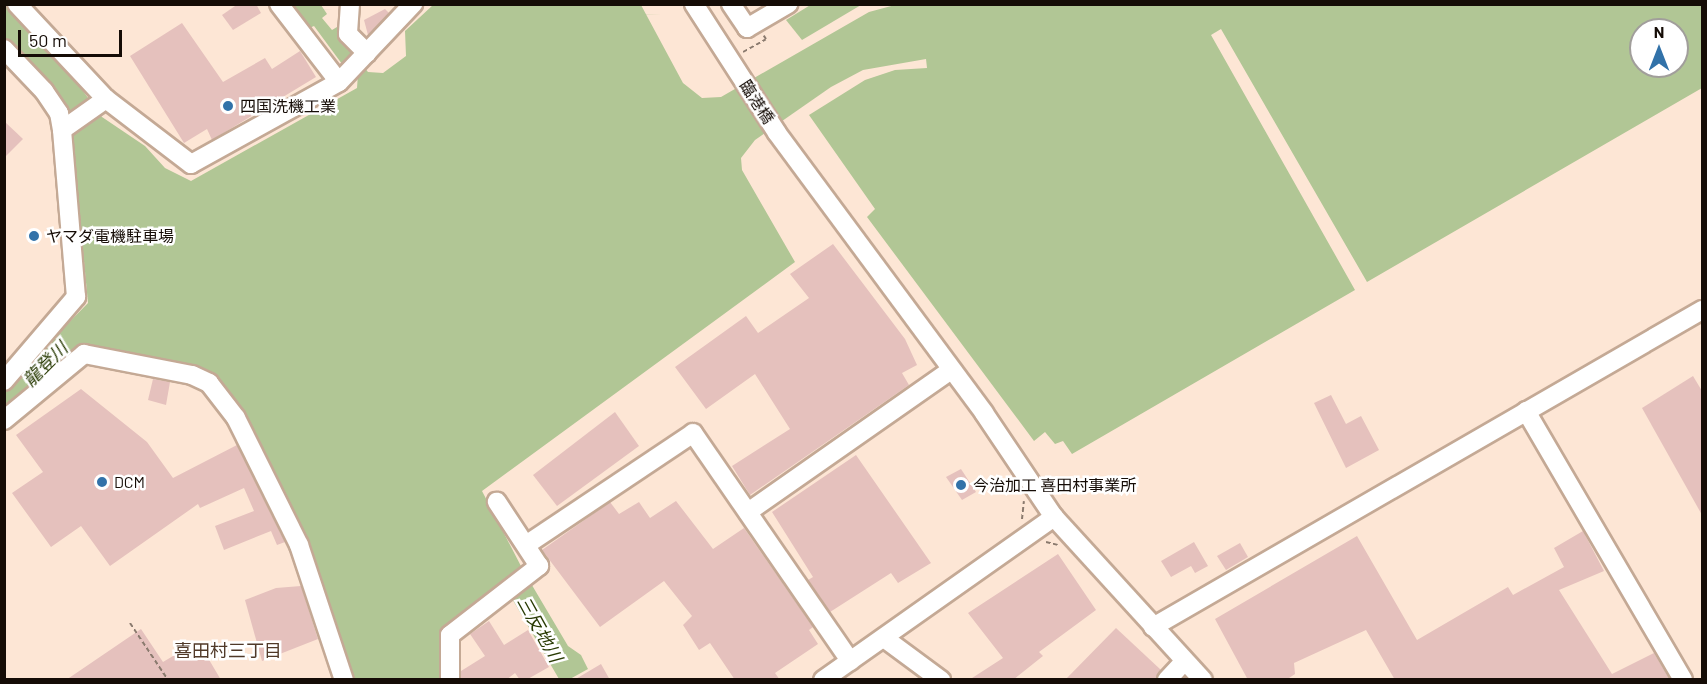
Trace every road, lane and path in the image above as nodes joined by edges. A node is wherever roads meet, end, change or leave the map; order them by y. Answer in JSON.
{"nodes":[{"id":1,"x":17,"y":4,"type":"edge"},
{"id":2,"x":279,"y":4,"type":"edge"},
{"id":3,"x":350,"y":4,"type":"edge"},
{"id":4,"x":413,"y":4,"type":"edge"},
{"id":5,"x":694,"y":4,"type":"edge"},
{"id":6,"x":731,"y":4,"type":"edge"},
{"id":7,"x":788,"y":4,"type":"edge"},
{"id":8,"x":4,"y":49,"type":"edge"},
{"id":9,"x":367,"y":53,"type":"junction"},
{"id":10,"x":339,"y":82,"type":"junction"},
{"id":11,"x":106,"y":100,"type":"junction"},
{"id":12,"x":63,"y":130,"type":"junction"},
{"id":13,"x":1702,"y":309,"type":"edge"},
{"id":14,"x":951,"y":370,"type":"junction"},
{"id":15,"x":4,"y":381,"type":"edge"},
{"id":16,"x":1526,"y":411,"type":"junction"},
{"id":17,"x":4,"y":420,"type":"edge"},
{"id":18,"x":497,"y":502,"type":"dead end"},
{"id":19,"x":748,"y":512,"type":"junction"},
{"id":20,"x":1054,"y":518,"type":"junction"},
{"id":21,"x":526,"y":545,"type":"junction"},
{"id":22,"x":130,"y":623,"type":"dead end"},
{"id":23,"x":1153,"y":627,"type":"junction"},
{"id":24,"x":884,"y":638,"type":"junction"},
{"id":25,"x":850,"y":661,"type":"junction"},
{"id":26,"x":1185,"y":661,"type":"junction"},
{"id":27,"x":168,"y":680,"type":"edge"},
{"id":28,"x":344,"y":680,"type":"edge"},
{"id":29,"x":450,"y":680,"type":"edge"},
{"id":30,"x":823,"y":680,"type":"edge"},
{"id":31,"x":941,"y":680,"type":"edge"},
{"id":32,"x":1167,"y":680,"type":"edge"},
{"id":33,"x":1203,"y":680,"type":"edge"},
{"id":34,"x":1683,"y":680,"type":"edge"}],
"edges":[{"from":1,"to":11,"type":"street"},
{"from":2,"to":10,"type":"street"},
{"from":3,"to":9,"type":"street"},
{"from":4,"to":9,"type":"street"},
{"from":5,"to":14,"type":"street","name":"臨港橋"},
{"from":6,"to":7,"type":"street"},
{"from":8,"to":12,"type":"street"},
{"from":9,"to":10,"type":"street"},
{"from":10,"to":11,"type":"street"},
{"from":11,"to":12,"type":"street"},
{"from":12,"to":15,"type":"street"},
{"from":13,"to":16,"type":"street"},
{"from":14,"to":19,"type":"street"},
{"from":14,"to":20,"type":"street","name":"臨港橋"},
{"from":16,"to":23,"type":"street"},
{"from":16,"to":34,"type":"street"},
{"from":17,"to":28,"type":"street"},
{"from":18,"to":21,"type":"street"},
{"from":19,"to":21,"type":"street"},
{"from":19,"to":25,"type":"street"},
{"from":20,"to":23,"type":"street","name":"臨港橋"},
{"from":20,"to":24,"type":"street"},
{"from":21,"to":29,"type":"street"},
{"from":22,"to":27,"type":"path"},
{"from":23,"to":26,"type":"street","name":"臨港橋"},
{"from":24,"to":25,"type":"street"},
{"from":24,"to":31,"type":"street"},
{"from":25,"to":30,"type":"street"},
{"from":26,"to":32,"type":"street"},
{"from":26,"to":33,"type":"street","name":"臨港橋"}]}
